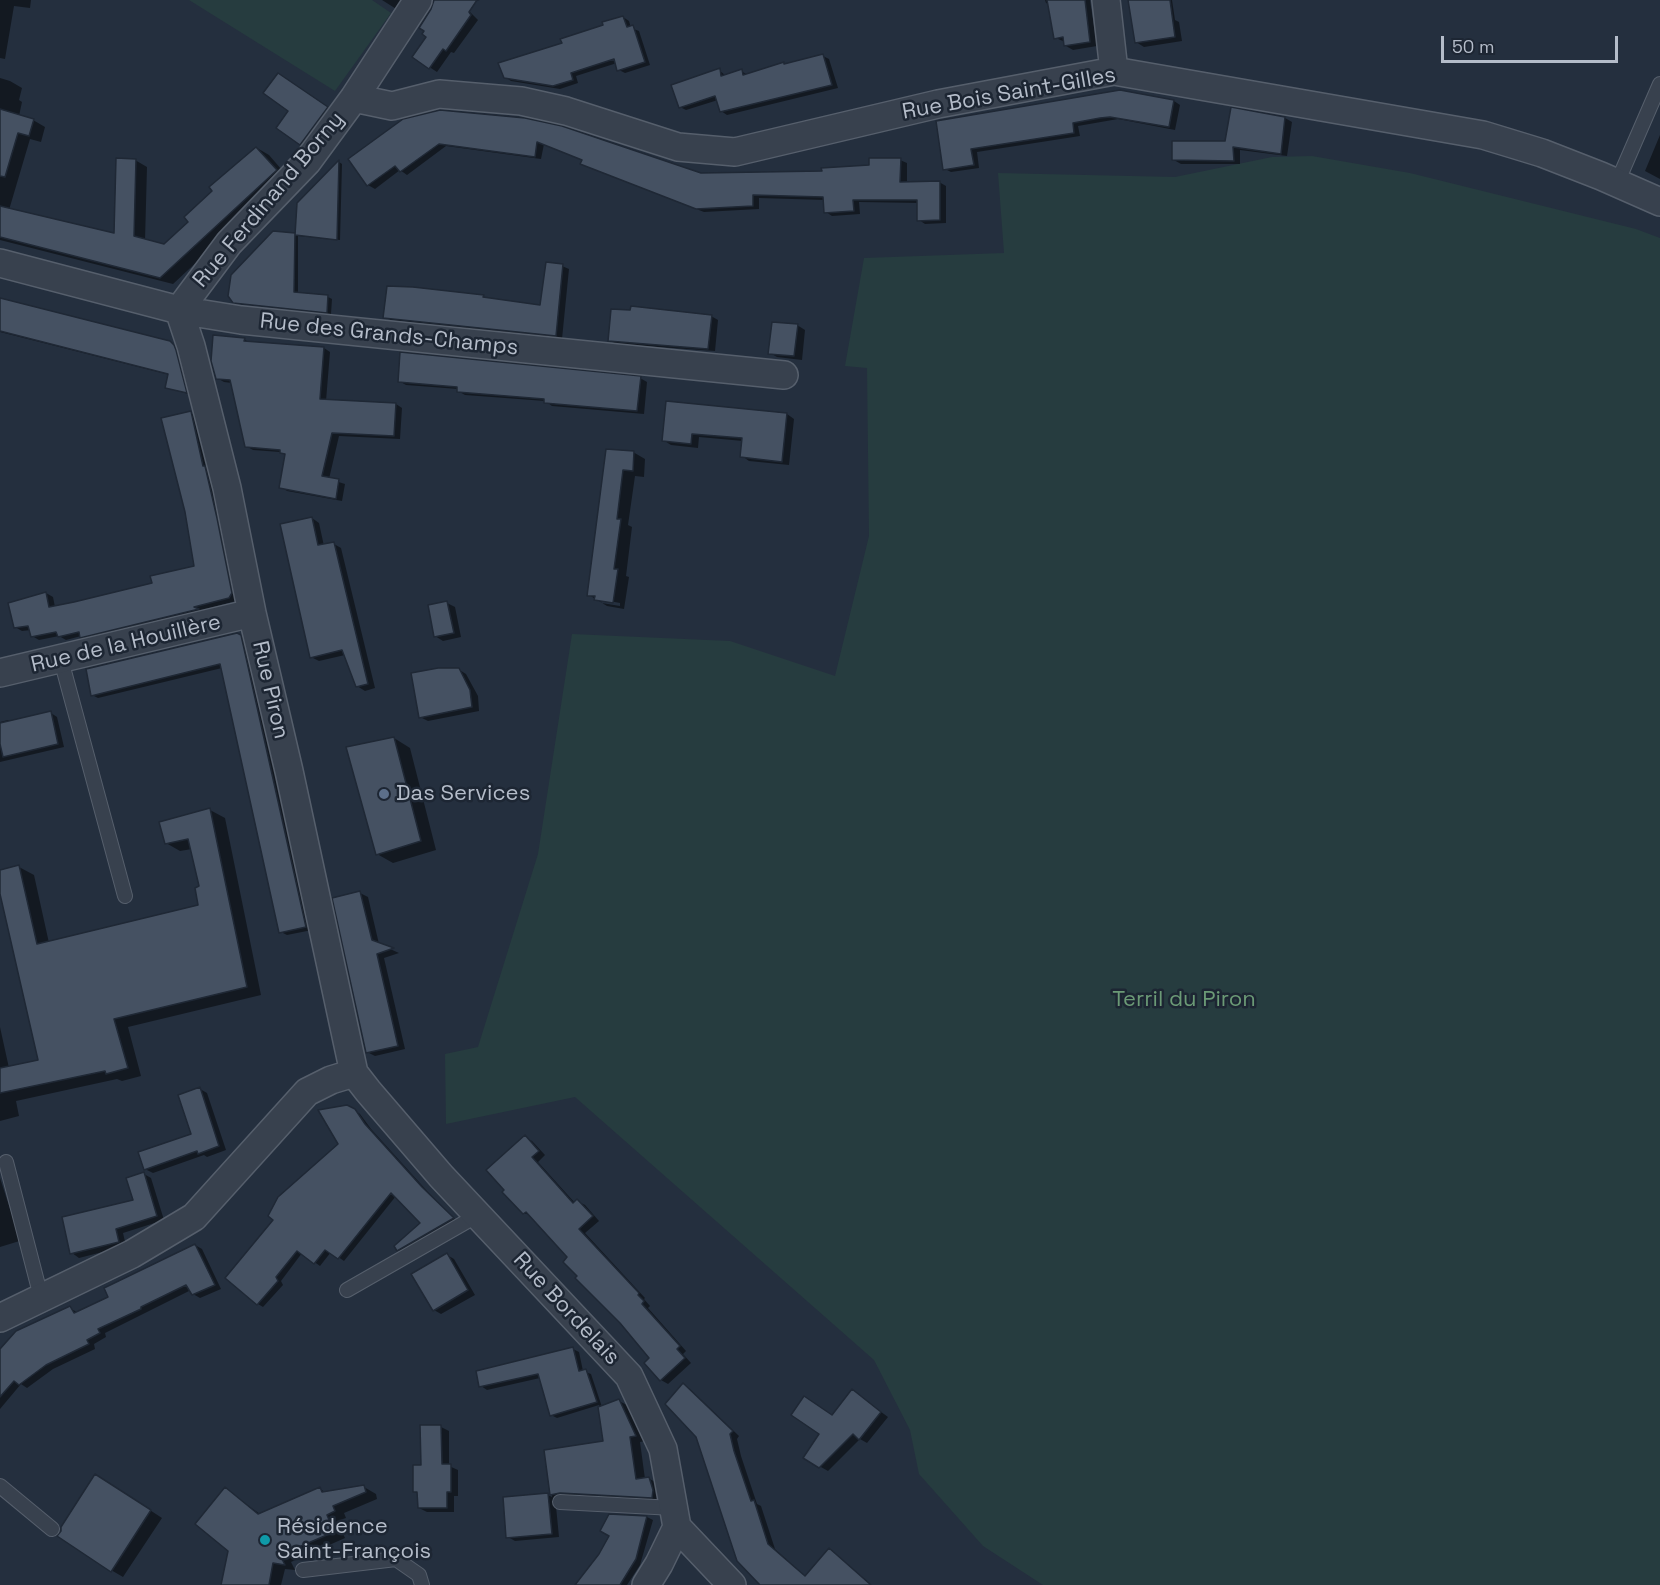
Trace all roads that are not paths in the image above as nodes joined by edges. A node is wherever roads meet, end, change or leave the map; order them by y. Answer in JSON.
{"nodes":[{"id":1,"x":418,"y":0,"type":"edge"},
{"id":2,"x":1106,"y":0,"type":"edge"},
{"id":3,"x":1114,"y":71,"type":"junction"},
{"id":4,"x":1660,"y":84,"type":"edge"},
{"id":5,"x":354,"y":98,"type":"junction"},
{"id":6,"x":1617,"y":183,"type":"junction"},
{"id":7,"x":1660,"y":202,"type":"edge"},
{"id":8,"x":0,"y":263,"type":"edge"},
{"id":9,"x":179,"y":310,"type":"junction"},
{"id":10,"x":784,"y":375,"type":"dead end"},
{"id":11,"x":252,"y":613,"type":"junction"},
{"id":12,"x":61,"y":660,"type":"junction"},
{"id":13,"x":0,"y":673,"type":"edge"},
{"id":14,"x":124,"y":896,"type":"dead end"},
{"id":15,"x":354,"y":1073,"type":"junction"},
{"id":16,"x":6,"y":1162,"type":"dead end"},
{"id":17,"x":478,"y":1215,"type":"junction"},
{"id":18,"x":347,"y":1290,"type":"dead end"},
{"id":19,"x":41,"y":1297,"type":"junction"},
{"id":20,"x":0,"y":1318,"type":"edge"},
{"id":21,"x":0,"y":1486,"type":"edge"},
{"id":22,"x":560,"y":1502,"type":"dead end"},
{"id":23,"x":676,"y":1517,"type":"junction"},
{"id":24,"x":52,"y":1529,"type":"dead end"},
{"id":25,"x":303,"y":1570,"type":"dead end"},
{"id":26,"x":422,"y":1585,"type":"edge"},
{"id":27,"x":646,"y":1585,"type":"edge"},
{"id":28,"x":732,"y":1585,"type":"edge"}],
"edges":[{"from":1,"to":5,"type":"street","name":"Rue Ferdinand Borny"},
{"from":2,"to":3,"type":"street"},
{"from":3,"to":5,"type":"street","name":"Rue Bois Saint-Gilles"},
{"from":3,"to":6,"type":"street","name":"Rue Bois Saint-Gilles"},
{"from":4,"to":6,"type":"lane"},
{"from":5,"to":9,"type":"street","name":"Rue Ferdinand Borny"},
{"from":6,"to":7,"type":"street","name":"Rue Bois Saint-Gilles"},
{"from":8,"to":9,"type":"street","name":"Rue des Grands-Champs"},
{"from":9,"to":10,"type":"street","name":"Rue des Grands-Champs"},
{"from":9,"to":11,"type":"street","name":"Rue Piron"},
{"from":11,"to":12,"type":"street","name":"Rue de la Houillère"},
{"from":11,"to":15,"type":"street","name":"Rue Piron"},
{"from":12,"to":13,"type":"street","name":"Rue de la Houillère"},
{"from":12,"to":14,"type":"lane"},
{"from":15,"to":17,"type":"street","name":"Rue Bordelais"},
{"from":15,"to":19,"type":"street"},
{"from":16,"to":19,"type":"lane"},
{"from":17,"to":18,"type":"lane"},
{"from":17,"to":23,"type":"street","name":"Rue Bordelais"},
{"from":19,"to":20,"type":"street"},
{"from":21,"to":24,"type":"lane"},
{"from":22,"to":23,"type":"lane"},
{"from":23,"to":27,"type":"street"},
{"from":23,"to":28,"type":"street"},
{"from":25,"to":26,"type":"lane"}]}
